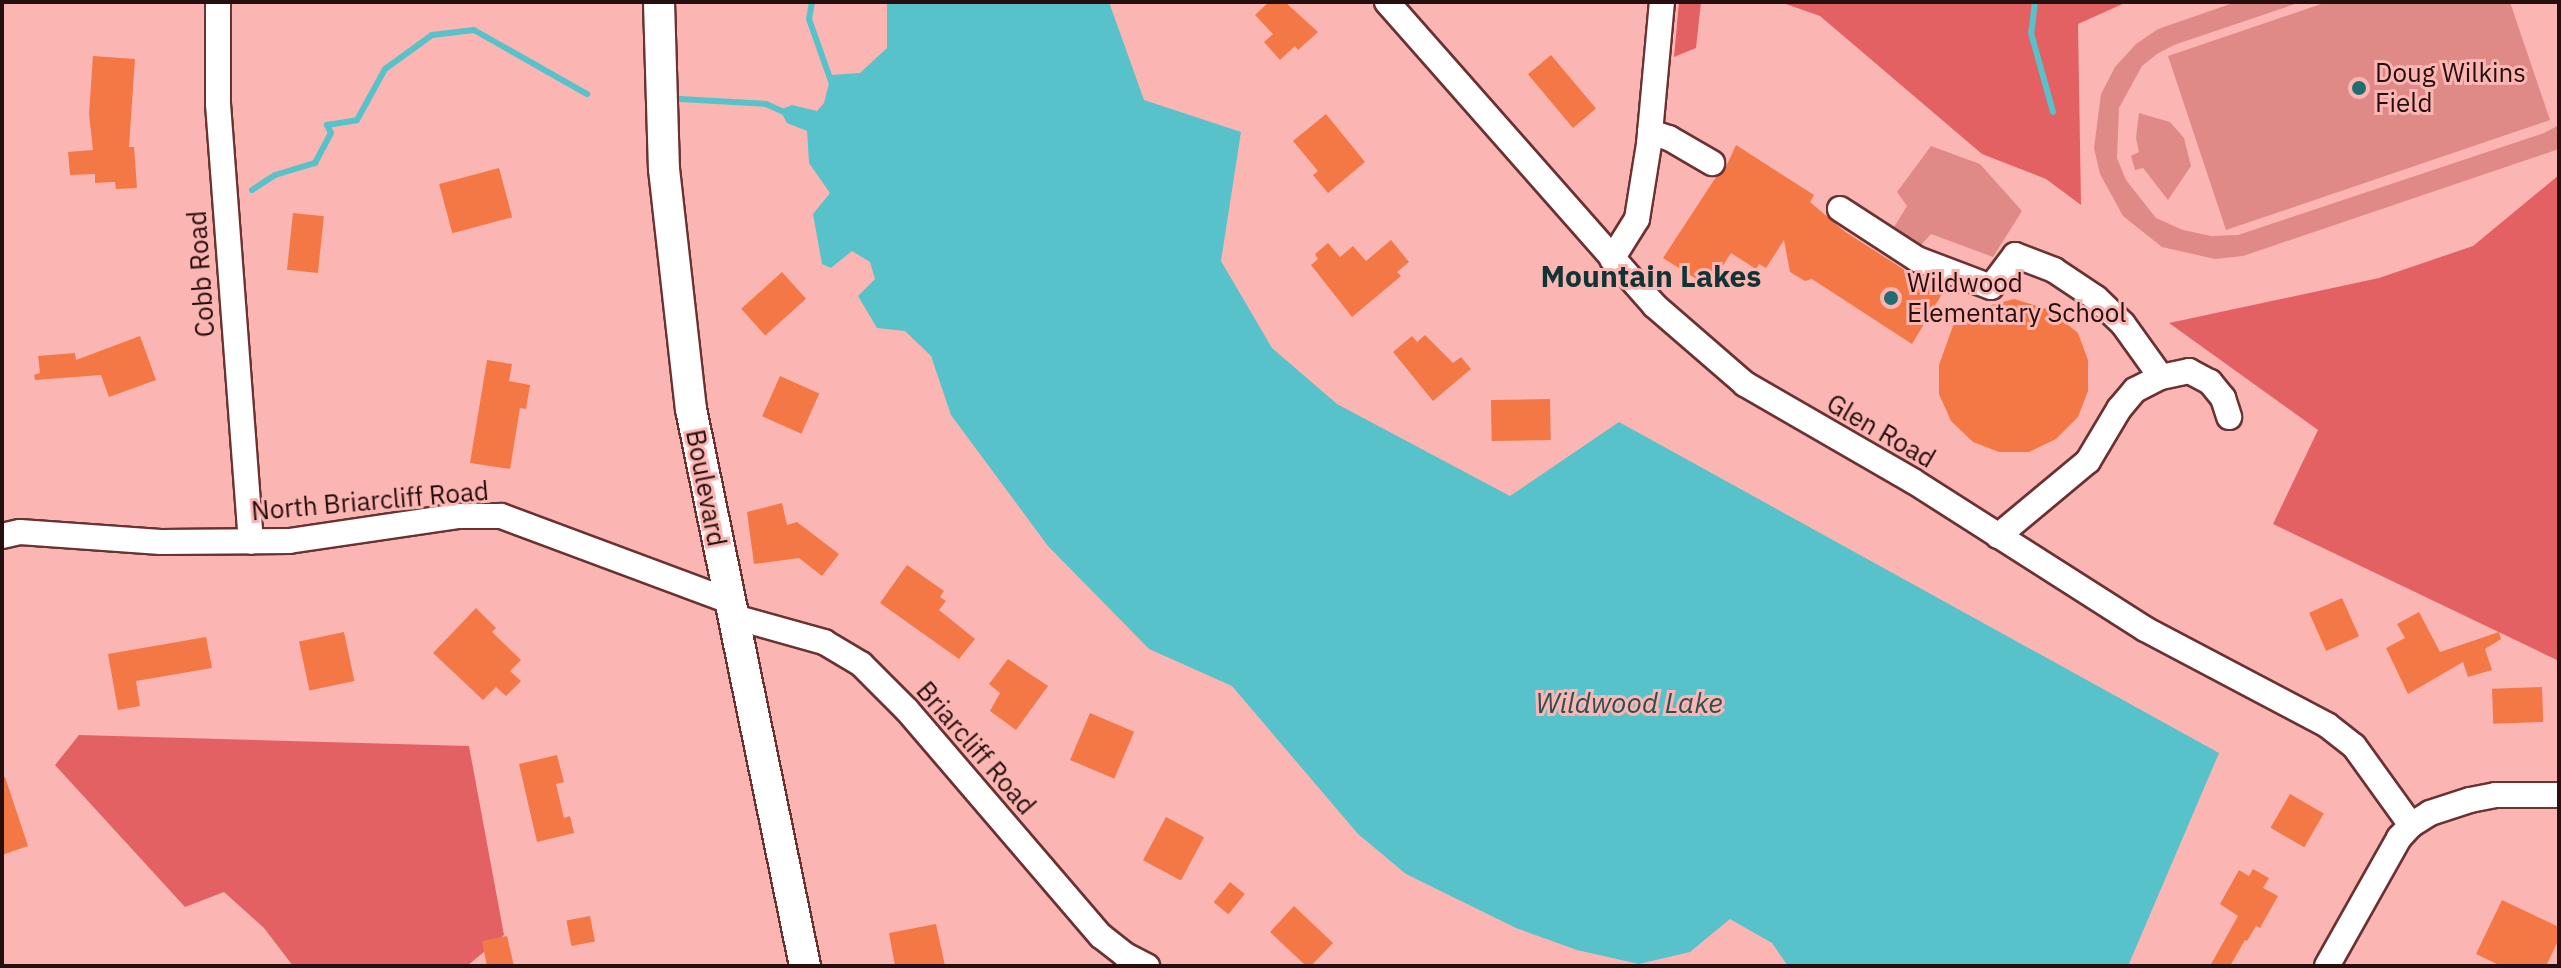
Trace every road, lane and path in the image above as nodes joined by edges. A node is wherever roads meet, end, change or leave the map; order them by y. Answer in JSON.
{"nodes":[{"id":1,"x":218,"y":2,"type":"edge"},
{"id":2,"x":659,"y":2,"type":"edge"},
{"id":3,"x":1387,"y":2,"type":"edge"},
{"id":4,"x":1662,"y":2,"type":"edge"},
{"id":5,"x":1650,"y":132,"type":"junction"},
{"id":6,"x":1712,"y":163,"type":"dead end"},
{"id":7,"x":1840,"y":209,"type":"dead end"},
{"id":8,"x":1612,"y":259,"type":"junction"},
{"id":9,"x":2161,"y":377,"type":"junction"},
{"id":10,"x":2229,"y":417,"type":"dead end"},
{"id":11,"x":2,"y":536,"type":"edge"},
{"id":12,"x":1998,"y":536,"type":"junction"},
{"id":13,"x":251,"y":542,"type":"junction"},
{"id":14,"x":730,"y":608,"type":"junction"},
{"id":15,"x":2559,"y":795,"type":"edge"},
{"id":16,"x":2411,"y":825,"type":"junction"},
{"id":17,"x":805,"y":966,"type":"edge"},
{"id":18,"x":1147,"y":966,"type":"edge"},
{"id":19,"x":2327,"y":966,"type":"edge"}],
"edges":[{"from":1,"to":13,"type":"street","name":"Cobb Road"},
{"from":2,"to":14,"type":"main road","name":"Boulevard"},
{"from":3,"to":8,"type":"street","name":"Glen Road"},
{"from":4,"to":5,"type":"street"},
{"from":5,"to":6,"type":"street"},
{"from":5,"to":8,"type":"street"},
{"from":7,"to":9,"type":"street"},
{"from":8,"to":12,"type":"street","name":"Glen Road"},
{"from":9,"to":10,"type":"street"},
{"from":9,"to":12,"type":"street"},
{"from":11,"to":13,"type":"street","name":"North Briarcliff Road"},
{"from":12,"to":16,"type":"street","name":"Glen Road"},
{"from":13,"to":14,"type":"street","name":"North Briarcliff Road"},
{"from":14,"to":17,"type":"main road","name":"Boulevard"},
{"from":14,"to":18,"type":"street","name":"Briarcliff Road"},
{"from":15,"to":16,"type":"street"},
{"from":16,"to":19,"type":"street"}]}
